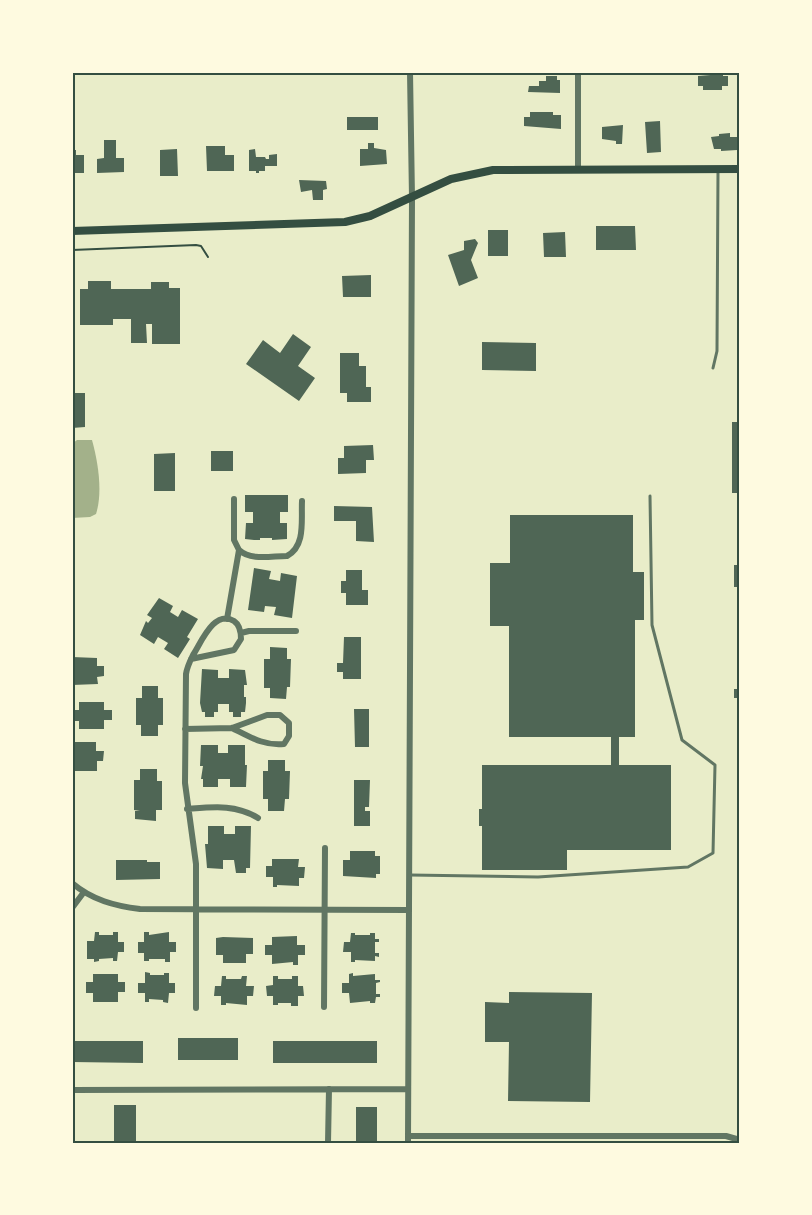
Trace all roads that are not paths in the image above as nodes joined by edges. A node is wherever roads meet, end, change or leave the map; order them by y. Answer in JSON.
{"nodes":[{"id":1,"x":410,"y":72,"type":"edge"},
{"id":2,"x":578,"y":72,"type":"edge"},
{"id":3,"x":578,"y":169,"type":"junction"},
{"id":4,"x":718,"y":169,"type":"junction"},
{"id":5,"x":740,"y":169,"type":"edge"},
{"id":6,"x":412,"y":198,"type":"junction"},
{"id":7,"x":72,"y":231,"type":"edge"},
{"id":8,"x":713,"y":368,"type":"dead end"},
{"id":9,"x":651,"y":496,"type":"dead end"},
{"id":10,"x":234,"y":500,"type":"dead end"},
{"id":11,"x":302,"y":501,"type":"dead end"},
{"id":12,"x":239,"y":550,"type":"junction"},
{"id":13,"x":227,"y":619,"type":"junction"},
{"id":14,"x":296,"y":631,"type":"dead end"},
{"id":15,"x":241,"y":633,"type":"junction"},
{"id":16,"x":191,"y":659,"type":"junction"},
{"id":17,"x":232,"y":728,"type":"junction"},
{"id":18,"x":185,"y":729,"type":"junction"},
{"id":19,"x":188,"y":809,"type":"junction"},
{"id":20,"x":258,"y":818,"type":"dead end"},
{"id":21,"x":325,"y":848,"type":"dead end"},
{"id":22,"x":410,"y":875,"type":"junction"},
{"id":23,"x":72,"y":883,"type":"edge"},
{"id":24,"x":84,"y":892,"type":"junction"},
{"id":25,"x":72,"y":908,"type":"edge"},
{"id":26,"x":196,"y":909,"type":"junction"},
{"id":27,"x":324,"y":910,"type":"junction"},
{"id":28,"x":409,"y":910,"type":"junction"},
{"id":29,"x":324,"y":1006,"type":"dead end"},
{"id":30,"x":196,"y":1008,"type":"dead end"},
{"id":31,"x":329,"y":1089,"type":"junction"},
{"id":32,"x":408,"y":1089,"type":"junction"},
{"id":33,"x":72,"y":1090,"type":"edge"},
{"id":34,"x":408,"y":1140,"type":"edge"},
{"id":35,"x":499,"y":1140,"type":"edge"},
{"id":36,"x":654,"y":1140,"type":"edge"},
{"id":37,"x":740,"y":1140,"type":"edge"},
{"id":38,"x":328,"y":1143,"type":"edge"}],
"edges":[{"from":1,"to":6,"type":"street"},
{"from":2,"to":3,"type":"street"},
{"from":3,"to":4,"type":"main road"},
{"from":3,"to":6,"type":"main road"},
{"from":4,"to":5,"type":"main road"},
{"from":4,"to":8,"type":"lane"},
{"from":6,"to":7,"type":"main road"},
{"from":6,"to":22,"type":"street"},
{"from":9,"to":22,"type":"lane"},
{"from":10,"to":12,"type":"street"},
{"from":11,"to":12,"type":"street"},
{"from":12,"to":13,"type":"street"},
{"from":13,"to":15,"type":"street"},
{"from":13,"to":16,"type":"street"},
{"from":14,"to":15,"type":"street"},
{"from":15,"to":16,"type":"street"},
{"from":16,"to":18,"type":"street"},
{"from":17,"to":17,"type":"street"},
{"from":17,"to":18,"type":"street"},
{"from":18,"to":19,"type":"street"},
{"from":19,"to":20,"type":"street"},
{"from":19,"to":26,"type":"street"},
{"from":21,"to":27,"type":"street"},
{"from":22,"to":28,"type":"street"},
{"from":23,"to":24,"type":"street"},
{"from":24,"to":25,"type":"street"},
{"from":24,"to":26,"type":"street"},
{"from":26,"to":27,"type":"street"},
{"from":26,"to":30,"type":"street"},
{"from":27,"to":28,"type":"street"},
{"from":27,"to":29,"type":"street"},
{"from":28,"to":32,"type":"street"},
{"from":31,"to":32,"type":"street"},
{"from":31,"to":33,"type":"street"},
{"from":31,"to":38,"type":"street"},
{"from":32,"to":34,"type":"street"},
{"from":34,"to":35,"type":"street"},
{"from":35,"to":36,"type":"street"},
{"from":36,"to":37,"type":"street"}]}
